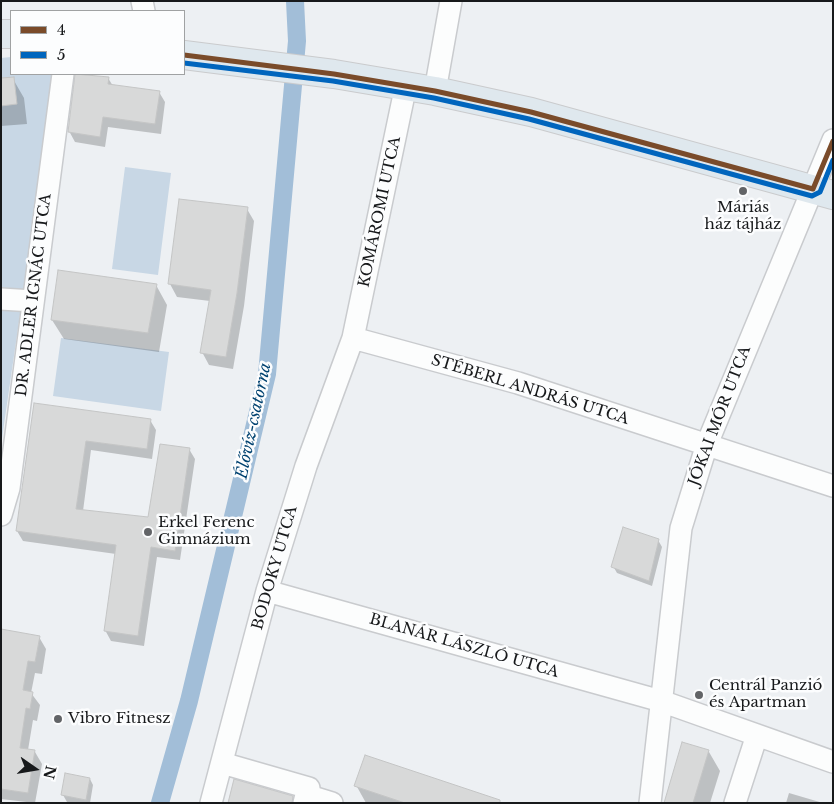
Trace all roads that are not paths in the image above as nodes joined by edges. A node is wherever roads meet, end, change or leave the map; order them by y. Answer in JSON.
{"nodes":[{"id":1,"x":450,"y":1,"type":"edge"},
{"id":2,"x":185,"y":55,"type":"edge"},
{"id":3,"x":63,"y":75,"type":"edge"},
{"id":4,"x":406,"y":85,"type":"junction"},
{"id":5,"x":435,"y":91,"type":"junction"},
{"id":6,"x":833,"y":140,"type":"edge"},
{"id":7,"x":823,"y":192,"type":"edge"},
{"id":8,"x":1,"y":299,"type":"edge"},
{"id":9,"x":33,"y":301,"type":"junction"},
{"id":10,"x":353,"y":338,"type":"junction"},
{"id":11,"x":11,"y":394,"type":"edge"},
{"id":12,"x":706,"y":444,"type":"junction"},
{"id":13,"x":833,"y":486,"type":"edge"},
{"id":14,"x":1,"y":515,"type":"edge"},
{"id":15,"x":267,"y":591,"type":"junction"},
{"id":16,"x":661,"y":701,"type":"junction"},
{"id":17,"x":757,"y":735,"type":"junction"},
{"id":18,"x":833,"y":762,"type":"edge"},
{"id":19,"x":222,"y":763,"type":"junction"},
{"id":20,"x":305,"y":799,"type":"edge"},
{"id":21,"x":211,"y":803,"type":"edge"},
{"id":22,"x":332,"y":803,"type":"edge"},
{"id":23,"x":650,"y":803,"type":"edge"},
{"id":24,"x":735,"y":803,"type":"edge"}],
"edges":[{"from":1,"to":5,"type":"street"},
{"from":2,"to":4,"type":"main road"},
{"from":3,"to":9,"type":"street","name":"DR. ADLER IGNÁC UTCA"},
{"from":4,"to":5,"type":"main road"},
{"from":4,"to":10,"type":"street","name":"KOMÁROMI UTCA"},
{"from":5,"to":7,"type":"main road"},
{"from":6,"to":7,"type":"street","name":"JÓKAI MÓR UTCA"},
{"from":7,"to":12,"type":"street","name":"JÓKAI MÓR UTCA"},
{"from":8,"to":9,"type":"street"},
{"from":9,"to":11,"type":"street","name":"DR. ADLER IGNÁC UTCA"},
{"from":10,"to":12,"type":"street","name":"STÉBERL ANDRÁS UTCA"},
{"from":10,"to":15,"type":"street","name":"BODOKY UTCA"},
{"from":11,"to":14,"type":"street","name":"DR. ADLER IGNÁC UTCA"},
{"from":12,"to":13,"type":"street","name":"STÉBERL ANDRÁS UTCA"},
{"from":12,"to":16,"type":"street","name":"JÓKAI MÓR UTCA"},
{"from":15,"to":16,"type":"street","name":"BLANÁR LÁSZLÓ UTCA"},
{"from":15,"to":19,"type":"street","name":"BODOKY UTCA"},
{"from":16,"to":17,"type":"street","name":"BLANÁR LÁSZLÓ UTCA"},
{"from":16,"to":23,"type":"street","name":"JÓKAI MÓR UTCA"},
{"from":17,"to":18,"type":"street","name":"BLANÁR LÁSZLÓ UTCA"},
{"from":17,"to":24,"type":"street"},
{"from":19,"to":20,"type":"street"},
{"from":19,"to":21,"type":"street","name":"BODOKY UTCA"},
{"from":20,"to":22,"type":"street"}]}
